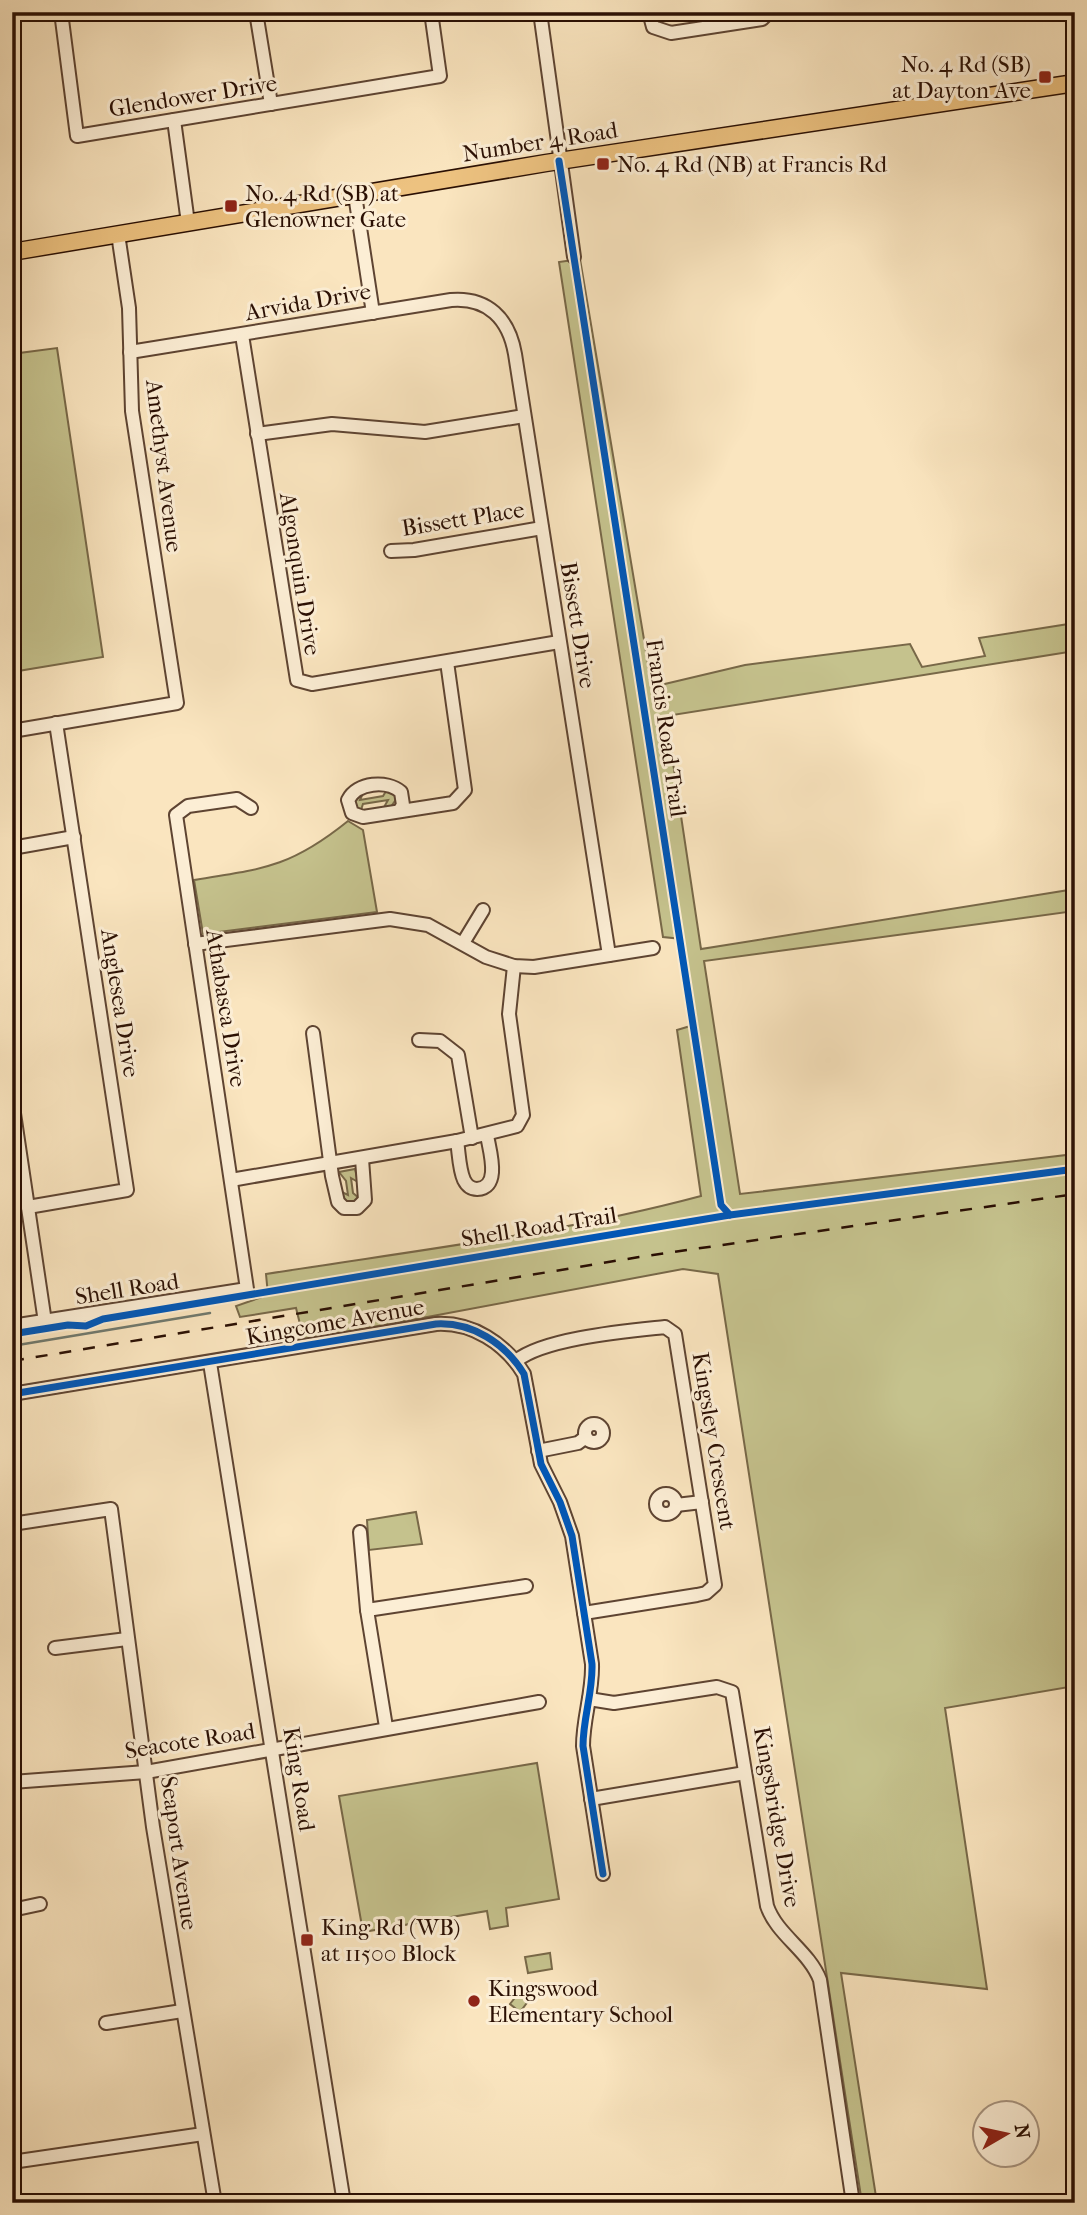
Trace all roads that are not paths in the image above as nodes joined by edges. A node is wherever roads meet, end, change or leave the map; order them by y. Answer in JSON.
{"nodes":[{"id":1,"x":61,"y":12,"type":"edge"},
{"id":2,"x":256,"y":12,"type":"edge"},
{"id":3,"x":431,"y":12,"type":"edge"},
{"id":4,"x":540,"y":12,"type":"edge"},
{"id":5,"x":649,"y":12,"type":"edge"},
{"id":6,"x":769,"y":12,"type":"edge"},
{"id":7,"x":736,"y":18,"type":"edge"},
{"id":8,"x":1075,"y":83,"type":"edge"},
{"id":9,"x":271,"y":104,"type":"junction"},
{"id":10,"x":174,"y":120,"type":"junction"},
{"id":11,"x":559,"y":161,"type":"junction"},
{"id":12,"x":355,"y":195,"type":"junction"},
{"id":13,"x":188,"y":223,"type":"junction"},
{"id":14,"x":118,"y":234,"type":"junction"},
{"id":15,"x":12,"y":252,"type":"edge"},
{"id":16,"x":574,"y":257,"type":"dead end"},
{"id":17,"x":492,"y":309,"type":"joint"},
{"id":18,"x":373,"y":313,"type":"junction"},
{"id":19,"x":242,"y":335,"type":"junction"},
{"id":20,"x":130,"y":352,"type":"junction"},
{"id":21,"x":524,"y":416,"type":"junction"},
{"id":22,"x":257,"y":434,"type":"junction"},
{"id":23,"x":542,"y":528,"type":"junction"},
{"id":24,"x":391,"y":551,"type":"dead end"},
{"id":25,"x":559,"y":642,"type":"junction"},
{"id":26,"x":447,"y":662,"type":"junction"},
{"id":27,"x":56,"y":723,"type":"junction"},
{"id":28,"x":12,"y":731,"type":"edge"},
{"id":29,"x":251,"y":808,"type":"dead end"},
{"id":30,"x":399,"y":811,"type":"dead end"},
{"id":31,"x":74,"y":837,"type":"junction"},
{"id":32,"x":12,"y":848,"type":"edge"},
{"id":33,"x":484,"y":910,"type":"dead end"},
{"id":34,"x":463,"y":943,"type":"junction"},
{"id":35,"x":195,"y":944,"type":"junction"},
{"id":36,"x":653,"y":948,"type":"dead end"},
{"id":37,"x":609,"y":955,"type":"junction"},
{"id":38,"x":514,"y":966,"type":"junction"},
{"id":39,"x":313,"y":1034,"type":"dead end"},
{"id":40,"x":419,"y":1040,"type":"dead end"},
{"id":41,"x":12,"y":1100,"type":"edge"},
{"id":42,"x":487,"y":1135,"type":"junction"},
{"id":43,"x":472,"y":1138,"type":"junction"},
{"id":44,"x":457,"y":1141,"type":"junction"},
{"id":45,"x":362,"y":1159,"type":"junction"},
{"id":46,"x":332,"y":1164,"type":"junction"},
{"id":47,"x":231,"y":1180,"type":"junction"},
{"id":48,"x":28,"y":1207,"type":"junction"},
{"id":49,"x":247,"y":1289,"type":"joint"},
{"id":50,"x":45,"y":1322,"type":"junction"},
{"id":51,"x":12,"y":1326,"type":"edge"},
{"id":52,"x":516,"y":1361,"type":"junction"},
{"id":53,"x":210,"y":1363,"type":"junction"},
{"id":54,"x":12,"y":1394,"type":"edge"},
{"id":55,"x":586,"y":1437,"type":"dead end"},
{"id":56,"x":538,"y":1451,"type":"junction"},
{"id":57,"x":702,"y":1502,"type":"junction"},
{"id":58,"x":676,"y":1505,"type":"dead end"},
{"id":59,"x":12,"y":1524,"type":"edge"},
{"id":60,"x":360,"y":1532,"type":"dead end"},
{"id":61,"x":526,"y":1586,"type":"dead end"},
{"id":62,"x":367,"y":1610,"type":"junction"},
{"id":63,"x":584,"y":1613,"type":"junction"},
{"id":64,"x":127,"y":1639,"type":"junction"},
{"id":65,"x":55,"y":1648,"type":"dead end"},
{"id":66,"x":589,"y":1699,"type":"junction"},
{"id":67,"x":539,"y":1702,"type":"dead end"},
{"id":68,"x":386,"y":1727,"type":"junction"},
{"id":69,"x":273,"y":1749,"type":"junction"},
{"id":70,"x":146,"y":1772,"type":"junction"},
{"id":71,"x":745,"y":1773,"type":"junction"},
{"id":72,"x":12,"y":1782,"type":"edge"},
{"id":73,"x":591,"y":1798,"type":"junction"},
{"id":74,"x":603,"y":1874,"type":"dead end"},
{"id":75,"x":40,"y":1904,"type":"dead end"},
{"id":76,"x":12,"y":1910,"type":"edge"},
{"id":77,"x":182,"y":2011,"type":"junction"},
{"id":78,"x":106,"y":2024,"type":"dead end"},
{"id":79,"x":203,"y":2134,"type":"junction"},
{"id":80,"x":12,"y":2162,"type":"edge"},
{"id":81,"x":215,"y":2203,"type":"edge"},
{"id":82,"x":344,"y":2203,"type":"edge"},
{"id":83,"x":853,"y":2203,"type":"edge"}],
"edges":[{"from":1,"to":10,"type":"street","name":"Glendower Drive"},
{"from":2,"to":9,"type":"street"},
{"from":3,"to":9,"type":"street","name":"Glendower Drive"},
{"from":4,"to":11,"type":"street"},
{"from":5,"to":7,"type":"street"},
{"from":6,"to":7,"type":"street"},
{"from":8,"to":11,"type":"main road","name":"Number 4 Road"},
{"from":9,"to":10,"type":"street","name":"Glendower Drive"},
{"from":10,"to":13,"type":"street"},
{"from":11,"to":12,"type":"main road","name":"Number 4 Road"},
{"from":11,"to":16,"type":"street"},
{"from":12,"to":13,"type":"main road","name":"Number 4 Road"},
{"from":12,"to":18,"type":"street"},
{"from":13,"to":14,"type":"main road","name":"Number 4 Road"},
{"from":14,"to":15,"type":"main road","name":"Number 4 Road"},
{"from":14,"to":20,"type":"street","name":"Amethyst Avenue"},
{"from":17,"to":18,"type":"street","name":"Arvida Drive"},
{"from":17,"to":21,"type":"street","name":"Bissett Drive"},
{"from":18,"to":19,"type":"street","name":"Arvida Drive"},
{"from":19,"to":20,"type":"street","name":"Arvida Drive"},
{"from":19,"to":22,"type":"street","name":"Algonquin Drive"},
{"from":20,"to":27,"type":"street","name":"Amethyst Avenue"},
{"from":21,"to":22,"type":"street"},
{"from":21,"to":23,"type":"street","name":"Bissett Drive"},
{"from":22,"to":26,"type":"street","name":"Algonquin Drive"},
{"from":23,"to":24,"type":"street","name":"Bissett Place"},
{"from":23,"to":25,"type":"street","name":"Bissett Drive"},
{"from":25,"to":26,"type":"street","name":"Algonquin Drive"},
{"from":25,"to":37,"type":"street","name":"Bissett Drive"},
{"from":26,"to":30,"type":"street"},
{"from":27,"to":28,"type":"street"},
{"from":27,"to":31,"type":"street","name":"Anglesea Drive"},
{"from":29,"to":35,"type":"street","name":"Athabasca Drive"},
{"from":31,"to":32,"type":"street"},
{"from":31,"to":48,"type":"street","name":"Anglesea Drive"},
{"from":33,"to":34,"type":"street"},
{"from":34,"to":35,"type":"street"},
{"from":34,"to":38,"type":"street"},
{"from":35,"to":47,"type":"street","name":"Athabasca Drive"},
{"from":36,"to":37,"type":"street"},
{"from":37,"to":38,"type":"street"},
{"from":38,"to":42,"type":"street"},
{"from":39,"to":46,"type":"street"},
{"from":40,"to":43,"type":"street"},
{"from":41,"to":48,"type":"street"},
{"from":42,"to":43,"type":"street"},
{"from":42,"to":44,"type":"street"},
{"from":43,"to":44,"type":"street"},
{"from":44,"to":45,"type":"street"},
{"from":45,"to":46,"type":"street"},
{"from":45,"to":46,"type":"street"},
{"from":46,"to":47,"type":"street"},
{"from":47,"to":49,"type":"street","name":"Athabasca Drive"},
{"from":48,"to":50,"type":"street"},
{"from":49,"to":50,"type":"street","name":"Shell Road"},
{"from":50,"to":51,"type":"street","name":"Shell Road"},
{"from":52,"to":53,"type":"street","name":"Kingcome Avenue"},
{"from":52,"to":56,"type":"street"},
{"from":52,"to":57,"type":"street","name":"Kingsley Crescent"},
{"from":53,"to":54,"type":"street"},
{"from":53,"to":69,"type":"street","name":"King Road"},
{"from":55,"to":56,"type":"street"},
{"from":56,"to":63,"type":"street"},
{"from":57,"to":58,"type":"street"},
{"from":57,"to":63,"type":"street","name":"Kingsley Crescent"},
{"from":59,"to":64,"type":"street","name":"Seaport Avenue"},
{"from":60,"to":62,"type":"street"},
{"from":61,"to":62,"type":"street"},
{"from":62,"to":68,"type":"street"},
{"from":63,"to":66,"type":"street"},
{"from":64,"to":65,"type":"street"},
{"from":64,"to":70,"type":"street","name":"Seaport Avenue"},
{"from":66,"to":71,"type":"street","name":"Kingsbridge Drive"},
{"from":66,"to":73,"type":"street"},
{"from":67,"to":68,"type":"street","name":"Seacote Road"},
{"from":68,"to":69,"type":"street","name":"Seacote Road"},
{"from":69,"to":70,"type":"street","name":"Seacote Road"},
{"from":69,"to":82,"type":"street","name":"King Road"},
{"from":70,"to":72,"type":"street","name":"Seacote Road"},
{"from":70,"to":77,"type":"street","name":"Seaport Avenue"},
{"from":71,"to":73,"type":"street"},
{"from":71,"to":83,"type":"street","name":"Kingsbridge Drive"},
{"from":73,"to":74,"type":"street"},
{"from":75,"to":76,"type":"street"},
{"from":77,"to":78,"type":"street"},
{"from":77,"to":79,"type":"street","name":"Seaport Avenue"},
{"from":79,"to":80,"type":"street"},
{"from":79,"to":81,"type":"street","name":"Seaport Avenue"}]}
